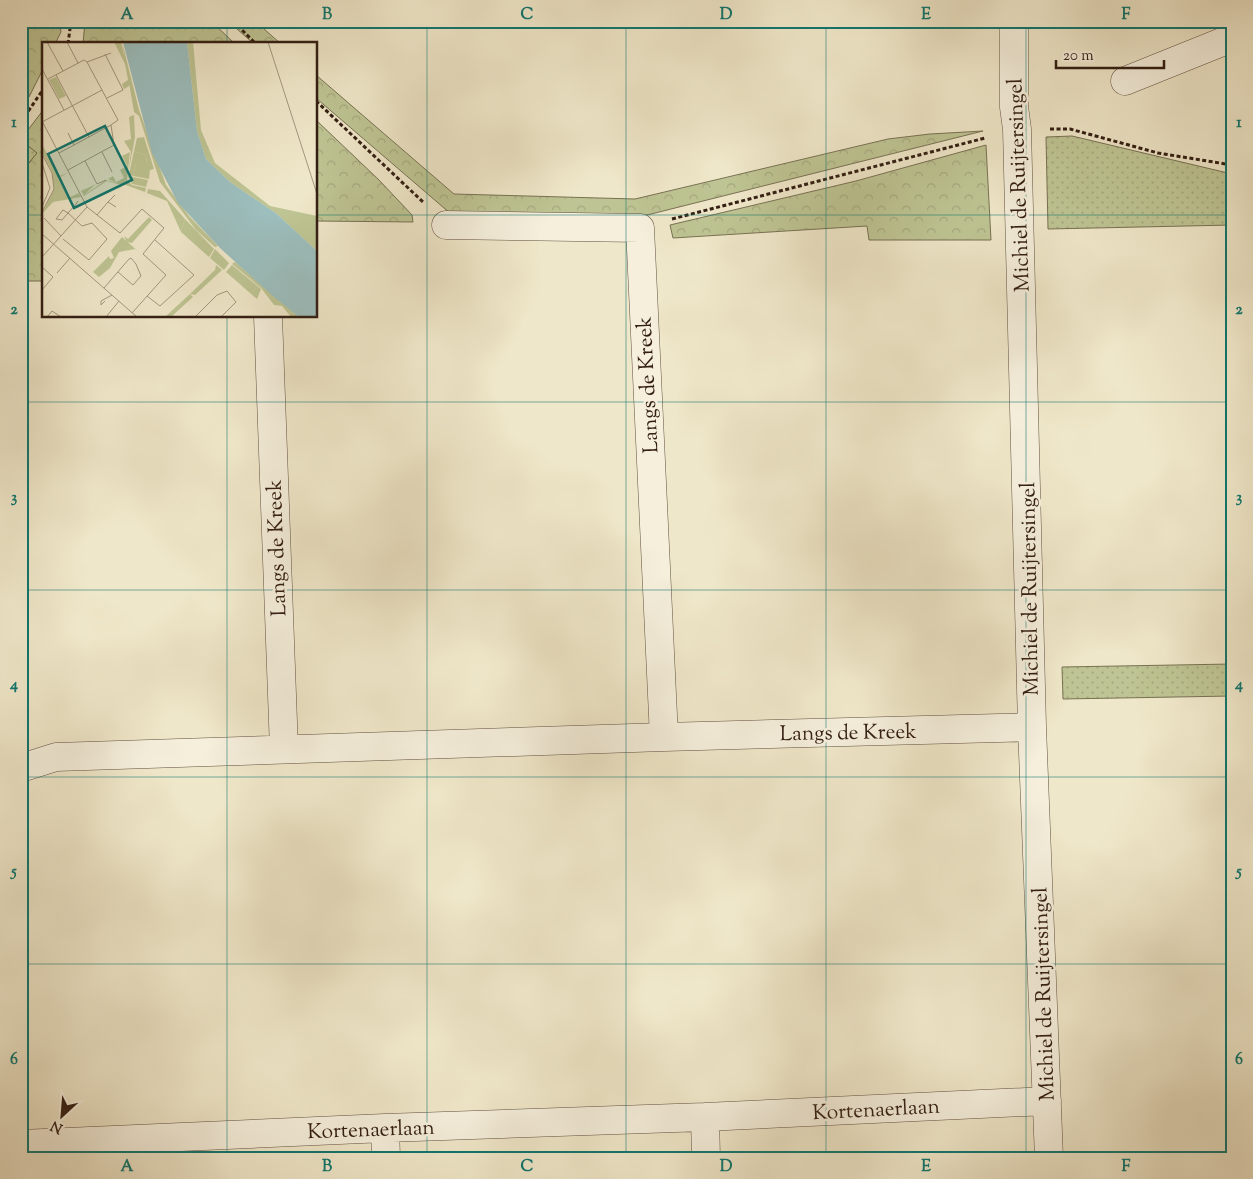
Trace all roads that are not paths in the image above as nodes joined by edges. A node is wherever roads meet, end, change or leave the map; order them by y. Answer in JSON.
{"nodes":[{"id":1,"x":1014,"y":21,"type":"edge"},
{"id":2,"x":1232,"y":38,"type":"edge"},
{"id":3,"x":1125,"y":81,"type":"dead end"},
{"id":4,"x":446,"y":225,"type":"road end"},
{"id":5,"x":268,"y":318,"type":"edge"},
{"id":6,"x":1032,"y":727,"type":"junction"},
{"id":7,"x":664,"y":737,"type":"junction"},
{"id":8,"x":284,"y":749,"type":"junction"},
{"id":9,"x":21,"y":768,"type":"edge"},
{"id":10,"x":1047,"y":1101,"type":"junction"},
{"id":11,"x":705,"y":1117,"type":"junction"},
{"id":12,"x":385,"y":1128,"type":"junction"},
{"id":13,"x":33,"y":1148,"type":"edge"},
{"id":14,"x":386,"y":1158,"type":"edge"},
{"id":15,"x":706,"y":1158,"type":"edge"},
{"id":16,"x":1049,"y":1158,"type":"edge"}],
"edges":[{"from":1,"to":6,"type":"street","name":"Michiel de Ruijtersingel"},
{"from":2,"to":3,"type":"street"},
{"from":4,"to":7,"type":"street","name":"Langs de Kreek"},
{"from":5,"to":8,"type":"street","name":"Langs de Kreek"},
{"from":6,"to":7,"type":"street","name":"Langs de Kreek"},
{"from":6,"to":10,"type":"street","name":"Michiel de Ruijtersingel"},
{"from":7,"to":8,"type":"street","name":"Langs de Kreek"},
{"from":8,"to":9,"type":"street","name":"Langs de Kreek"},
{"from":10,"to":11,"type":"street","name":"Kortenaerlaan"},
{"from":10,"to":16,"type":"street","name":"Michiel de Ruijtersingel"},
{"from":11,"to":12,"type":"street","name":"Kortenaerlaan"},
{"from":11,"to":15,"type":"street"},
{"from":12,"to":13,"type":"street","name":"Kortenaerlaan"},
{"from":12,"to":14,"type":"street"}]}
